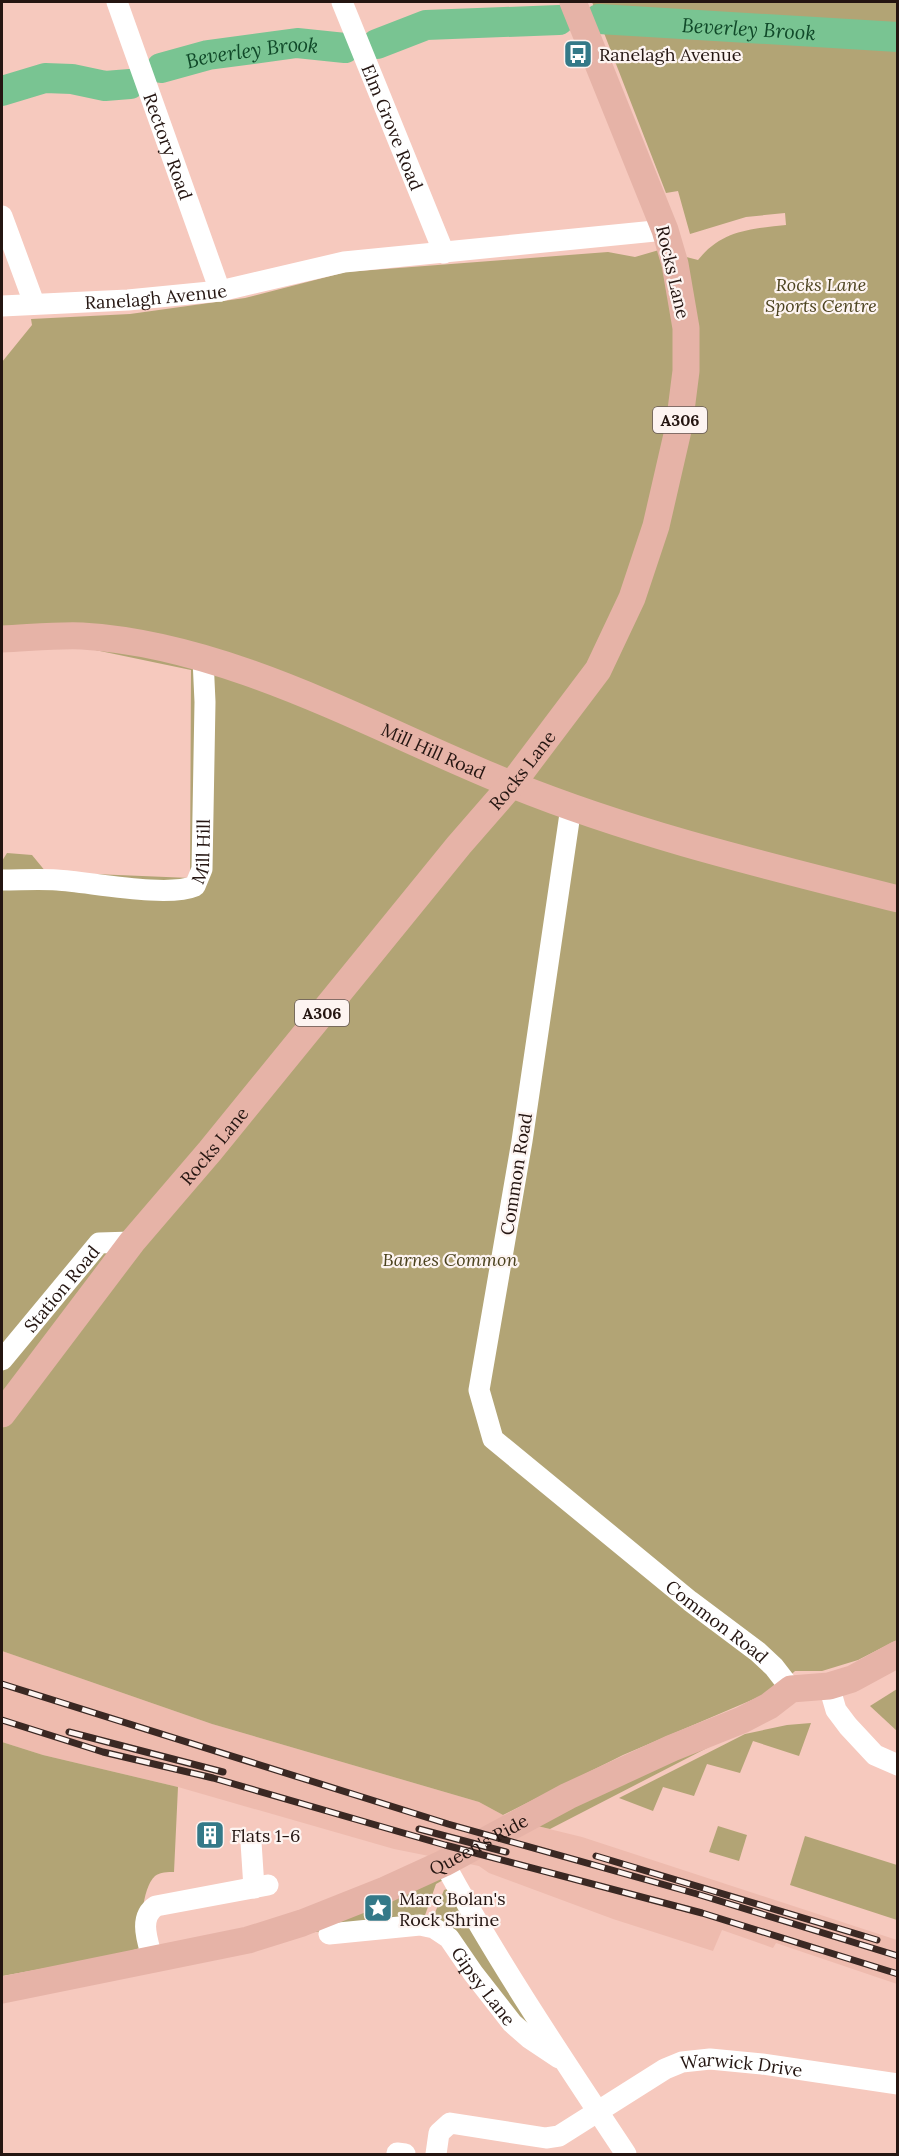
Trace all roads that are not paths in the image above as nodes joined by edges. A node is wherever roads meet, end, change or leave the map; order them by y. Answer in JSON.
{"nodes":[{"id":1,"x":117,"y":2,"type":"edge"},
{"id":2,"x":342,"y":2,"type":"edge"},
{"id":3,"x":573,"y":2,"type":"edge"},
{"id":4,"x":2,"y":216,"type":"edge"},
{"id":5,"x":665,"y":230,"type":"junction"},
{"id":6,"x":444,"y":253,"type":"junction"},
{"id":7,"x":220,"y":291,"type":"junction"},
{"id":8,"x":34,"y":303,"type":"junction"},
{"id":9,"x":2,"y":306,"type":"edge"},
{"id":10,"x":2,"y":639,"type":"edge"},
{"id":11,"x":203,"y":659,"type":"junction"},
{"id":12,"x":512,"y":784,"type":"junction"},
{"id":13,"x":571,"y":807,"type":"junction"},
{"id":14,"x":2,"y":880,"type":"edge"},
{"id":15,"x":897,"y":899,"type":"edge"},
{"id":16,"x":132,"y":1242,"type":"junction"},
{"id":17,"x":2,"y":1360,"type":"edge"},
{"id":18,"x":2,"y":1414,"type":"edge"},
{"id":19,"x":897,"y":1654,"type":"edge"},
{"id":20,"x":829,"y":1686,"type":"junction"},
{"id":21,"x":791,"y":1689,"type":"junction"},
{"id":22,"x":897,"y":1765,"type":"edge"},
{"id":23,"x":251,"y":1842,"type":"dead end"},
{"id":24,"x":444,"y":1863,"type":"junction"},
{"id":25,"x":329,"y":1934,"type":"dead end"},
{"id":26,"x":153,"y":1961,"type":"junction"},
{"id":27,"x":2,"y":1990,"type":"edge"},
{"id":28,"x":564,"y":2061,"type":"junction"},
{"id":29,"x":897,"y":2084,"type":"edge"},
{"id":30,"x":598,"y":2112,"type":"junction"},
{"id":31,"x":544,"y":2146,"type":"edge"},
{"id":32,"x":436,"y":2154,"type":"edge"},
{"id":33,"x":626,"y":2154,"type":"edge"}],
"edges":[{"from":1,"to":7,"type":"street","name":"Rectory Road"},
{"from":2,"to":6,"type":"street","name":"Elm Grove Road"},
{"from":3,"to":5,"type":"main road","name":"Rocks Lane","number":"A306"},
{"from":4,"to":8,"type":"street"},
{"from":5,"to":6,"type":"street","name":"Ranelagh Avenue"},
{"from":5,"to":12,"type":"main road","name":"Rocks Lane","number":"A306"},
{"from":6,"to":7,"type":"street","name":"Ranelagh Avenue"},
{"from":7,"to":8,"type":"street","name":"Ranelagh Avenue"},
{"from":8,"to":9,"type":"street","name":"Ranelagh Avenue"},
{"from":10,"to":11,"type":"main road","name":"Mill Hill Road"},
{"from":11,"to":12,"type":"main road","name":"Mill Hill Road"},
{"from":11,"to":14,"type":"street","name":"Mill Hill"},
{"from":12,"to":13,"type":"main road","name":"Mill Hill Road"},
{"from":12,"to":16,"type":"main road","name":"Rocks Lane","number":"A306"},
{"from":13,"to":15,"type":"main road","name":"Mill Hill Road"},
{"from":13,"to":21,"type":"street","name":"Common Road"},
{"from":16,"to":17,"type":"street","name":"Station Road"},
{"from":16,"to":18,"type":"main road","name":"Rocks Lane","number":"A306"},
{"from":19,"to":20,"type":"main road"},
{"from":20,"to":21,"type":"main road"},
{"from":20,"to":22,"type":"street"},
{"from":21,"to":24,"type":"main road","name":"Queen's Ride"},
{"from":23,"to":26,"type":"street"},
{"from":24,"to":26,"type":"main road","name":"Queen's Ride"},
{"from":24,"to":28,"type":"street","name":"Gipsy Lane"},
{"from":25,"to":28,"type":"street","name":"Gipsy Lane"},
{"from":26,"to":27,"type":"main road","name":"Queen's Ride"},
{"from":28,"to":30,"type":"street","name":"Gipsy Lane"},
{"from":29,"to":30,"type":"street","name":"Warwick Drive"},
{"from":30,"to":31,"type":"street","name":"Warwick Drive"},
{"from":30,"to":33,"type":"street","name":"Gipsy Lane"},
{"from":31,"to":32,"type":"street"}]}
